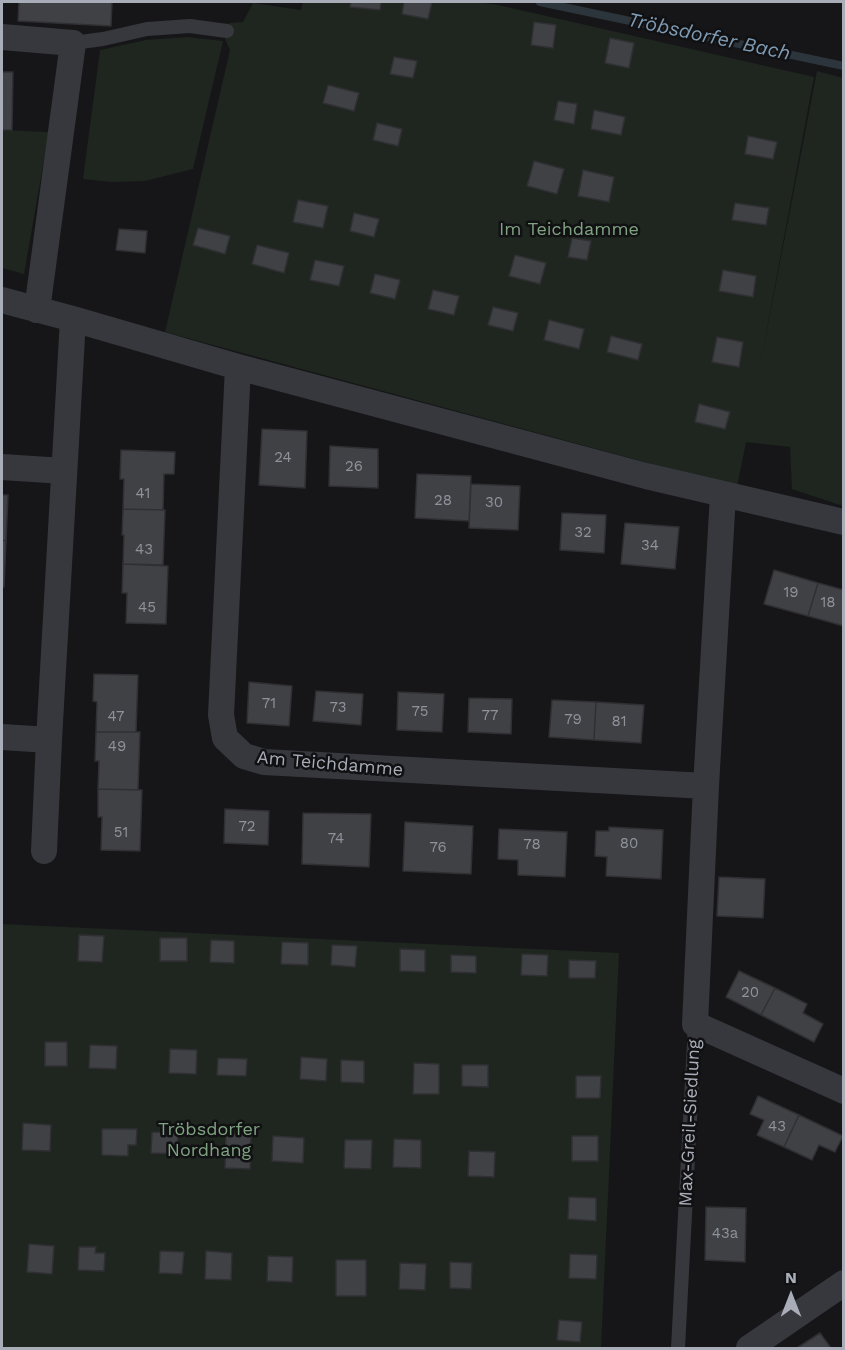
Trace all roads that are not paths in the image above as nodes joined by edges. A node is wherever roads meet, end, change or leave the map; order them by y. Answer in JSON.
{"nodes":[{"id":1,"x":2,"y":28,"type":"edge"},
{"id":2,"x":226,"y":31,"type":"dead end"},
{"id":3,"x":2,"y":37,"type":"edge"},
{"id":4,"x":73,"y":43,"type":"junction"},
{"id":5,"x":2,"y":300,"type":"edge"},
{"id":6,"x":37,"y":310,"type":"junction"},
{"id":7,"x":73,"y":319,"type":"junction"},
{"id":8,"x":238,"y":367,"type":"junction"},
{"id":9,"x":2,"y":467,"type":"edge"},
{"id":10,"x":64,"y":471,"type":"junction"},
{"id":11,"x":723,"y":495,"type":"junction"},
{"id":12,"x":843,"y":522,"type":"edge"},
{"id":13,"x":2,"y":737,"type":"edge"},
{"id":14,"x":49,"y":740,"type":"junction"},
{"id":15,"x":706,"y":786,"type":"junction"},
{"id":16,"x":44,"y":851,"type":"dead end"},
{"id":17,"x":695,"y":1024,"type":"junction"},
{"id":18,"x":843,"y":1091,"type":"edge"},
{"id":19,"x":843,"y":1283,"type":"edge"},
{"id":20,"x":678,"y":1348,"type":"edge"},
{"id":21,"x":749,"y":1348,"type":"edge"}],
"edges":[{"from":1,"to":3,"type":"lane"},
{"from":2,"to":4,"type":"lane"},
{"from":3,"to":4,"type":"street"},
{"from":4,"to":6,"type":"street"},
{"from":5,"to":6,"type":"street"},
{"from":6,"to":7,"type":"street"},
{"from":7,"to":8,"type":"street"},
{"from":7,"to":10,"type":"street"},
{"from":8,"to":11,"type":"street"},
{"from":8,"to":15,"type":"street","name":"Am Teichdamme"},
{"from":9,"to":10,"type":"street"},
{"from":10,"to":14,"type":"street"},
{"from":11,"to":12,"type":"street"},
{"from":11,"to":15,"type":"street"},
{"from":13,"to":14,"type":"street"},
{"from":14,"to":16,"type":"street"},
{"from":15,"to":17,"type":"street"},
{"from":17,"to":18,"type":"street","name":"Max-Greil-Siedlung"},
{"from":17,"to":20,"type":"lane","name":"Max-Greil-Siedlung"},
{"from":19,"to":21,"type":"street"}]}
